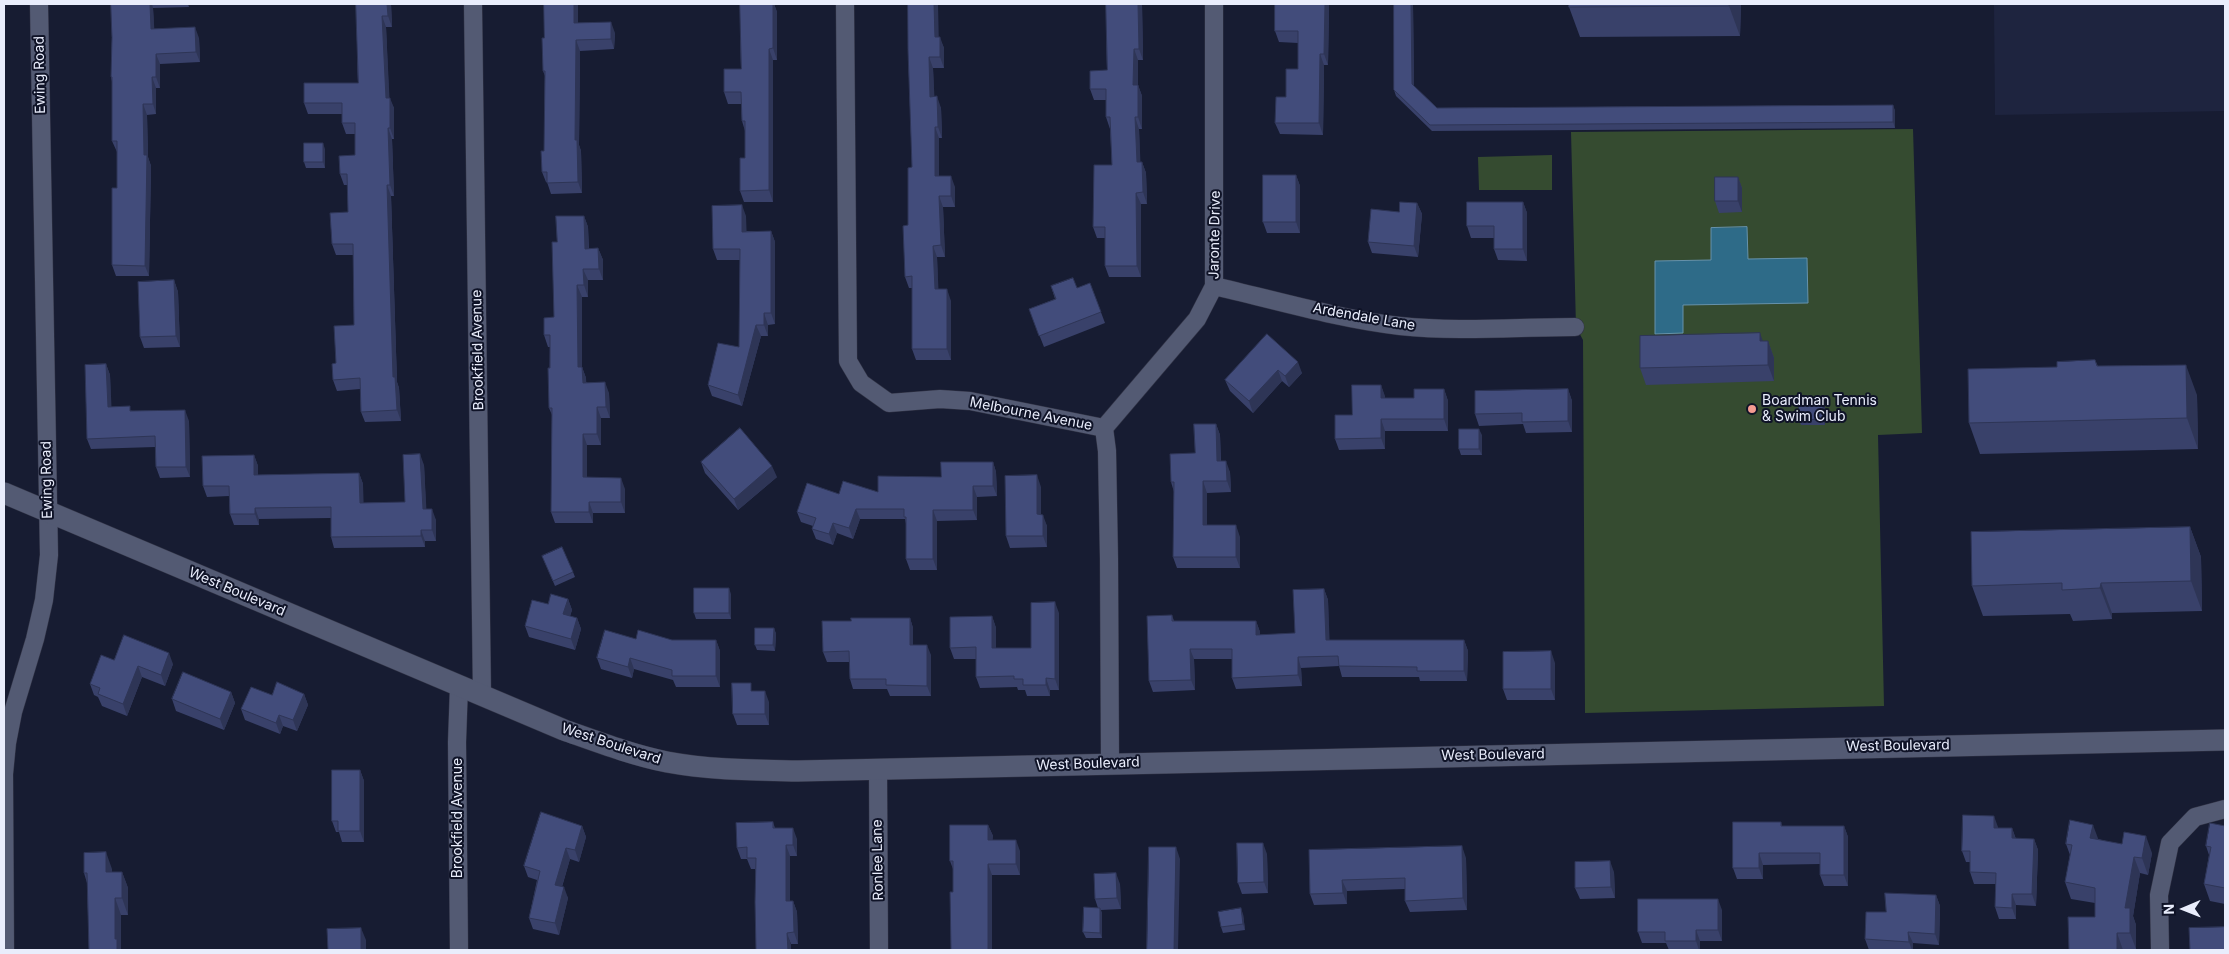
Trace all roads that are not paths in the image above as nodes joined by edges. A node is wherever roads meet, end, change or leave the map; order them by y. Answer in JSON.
{"nodes":[{"id":1,"x":39,"y":4,"type":"edge"},
{"id":2,"x":474,"y":4,"type":"edge"},
{"id":3,"x":845,"y":4,"type":"edge"},
{"id":4,"x":1214,"y":4,"type":"edge"},
{"id":5,"x":1214,"y":286,"type":"junction"},
{"id":6,"x":1575,"y":327,"type":"dead end"},
{"id":7,"x":1104,"y":428,"type":"junction"},
{"id":8,"x":4,"y":494,"type":"edge"},
{"id":9,"x":47,"y":512,"type":"junction"},
{"id":10,"x":460,"y":686,"type":"junction"},
{"id":11,"x":482,"y":696,"type":"junction"},
{"id":12,"x":2225,"y":740,"type":"edge"},
{"id":13,"x":1110,"y":764,"type":"junction"},
{"id":14,"x":878,"y":769,"type":"junction"},
{"id":15,"x":2225,"y":809,"type":"edge"},
{"id":16,"x":5,"y":950,"type":"edge"},
{"id":17,"x":459,"y":950,"type":"edge"},
{"id":18,"x":879,"y":950,"type":"edge"},
{"id":19,"x":2160,"y":950,"type":"edge"}],
"edges":[{"from":1,"to":9,"type":"street","name":"Ewing Road"},
{"from":2,"to":11,"type":"street","name":"Brookfield Avenue"},
{"from":3,"to":7,"type":"street","name":"Melbourne Avenue"},
{"from":4,"to":5,"type":"street","name":"Jaronte Drive"},
{"from":5,"to":6,"type":"street","name":"Ardendale Lane"},
{"from":5,"to":7,"type":"street","name":"Jaronte Drive"},
{"from":7,"to":13,"type":"street","name":"Melbourne Avenue"},
{"from":8,"to":9,"type":"street","name":"West Boulevard"},
{"from":9,"to":10,"type":"street","name":"West Boulevard"},
{"from":9,"to":16,"type":"street","name":"Ewing Road"},
{"from":10,"to":11,"type":"street","name":"West Boulevard"},
{"from":10,"to":17,"type":"street","name":"Brookfield Avenue"},
{"from":11,"to":14,"type":"street","name":"West Boulevard"},
{"from":12,"to":13,"type":"street","name":"West Boulevard"},
{"from":13,"to":14,"type":"street","name":"West Boulevard"},
{"from":14,"to":18,"type":"street","name":"Ronlee Lane"},
{"from":15,"to":19,"type":"street"}]}
